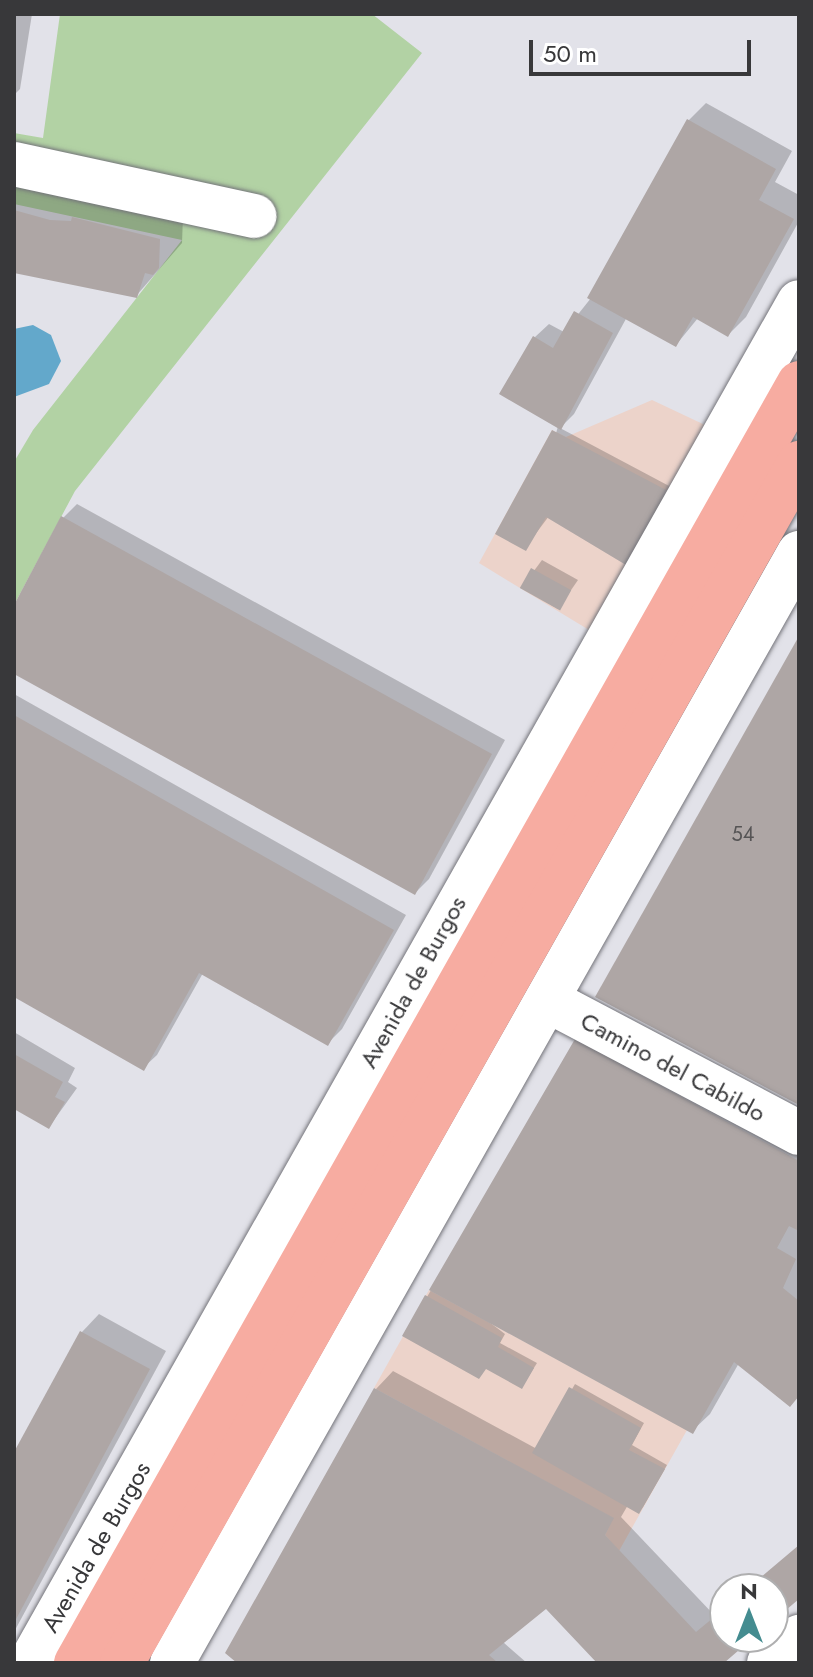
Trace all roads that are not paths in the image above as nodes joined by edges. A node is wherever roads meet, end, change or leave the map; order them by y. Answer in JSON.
{"nodes":[{"id":1,"x":14,"y":164,"type":"edge"},
{"id":2,"x":254,"y":216,"type":"dead end"},
{"id":3,"x":799,"y":302,"type":"edge"},
{"id":4,"x":790,"y":398,"type":"edge"},
{"id":5,"x":799,"y":463,"type":"edge"},
{"id":6,"x":682,"y":508,"type":"junction"},
{"id":7,"x":799,"y":553,"type":"edge"},
{"id":8,"x":422,"y":965,"type":"junction"},
{"id":9,"x":547,"y":1000,"type":"junction"},
{"id":10,"x":484,"y":1023,"type":"junction"},
{"id":11,"x":799,"y":1133,"type":"edge"},
{"id":12,"x":464,"y":1146,"type":"junction"},
{"id":13,"x":378,"y":1298,"type":"junction"},
{"id":14,"x":283,"y":1339,"type":"junction"},
{"id":15,"x":223,"y":1446,"type":"junction"},
{"id":16,"x":108,"y":1529,"type":"junction"},
{"id":17,"x":799,"y":1637,"type":"edge"},
{"id":18,"x":40,"y":1651,"type":"edge"},
{"id":19,"x":76,"y":1663,"type":"edge"},
{"id":20,"x":122,"y":1663,"type":"edge"},
{"id":21,"x":161,"y":1663,"type":"edge"},
{"id":22,"x":172,"y":1663,"type":"edge"},
{"id":23,"x":769,"y":1663,"type":"edge"}],
"edges":[{"from":1,"to":2,"type":"street"},
{"from":3,"to":6,"type":"street","name":"Avenida de Burgos"},
{"from":4,"to":6,"type":"street"},
{"from":4,"to":14,"type":"highway","name":"Avenida de Burgos"},
{"from":5,"to":10,"type":"highway","name":"Avenida de Burgos"},
{"from":6,"to":8,"type":"street","name":"Avenida de Burgos"},
{"from":7,"to":9,"type":"street"},
{"from":8,"to":14,"type":"street"},
{"from":8,"to":16,"type":"street","name":"Avenida de Burgos"},
{"from":9,"to":11,"type":"street","name":"Camino del Cabildo"},
{"from":9,"to":12,"type":"street"},
{"from":10,"to":12,"type":"street"},
{"from":10,"to":14,"type":"highway","name":"Avenida de Burgos"},
{"from":12,"to":13,"type":"street"},
{"from":13,"to":14,"type":"street"},
{"from":13,"to":22,"type":"street"},
{"from":14,"to":15,"type":"highway","name":"Avenida de Burgos"},
{"from":15,"to":16,"type":"street"},
{"from":15,"to":19,"type":"highway","name":"Avenida de Burgos"},
{"from":15,"to":20,"type":"highway","name":"Avenida de Burgos"},
{"from":15,"to":21,"type":"street"},
{"from":16,"to":18,"type":"street","name":"Avenida de Burgos"},
{"from":17,"to":23,"type":"street"}]}
